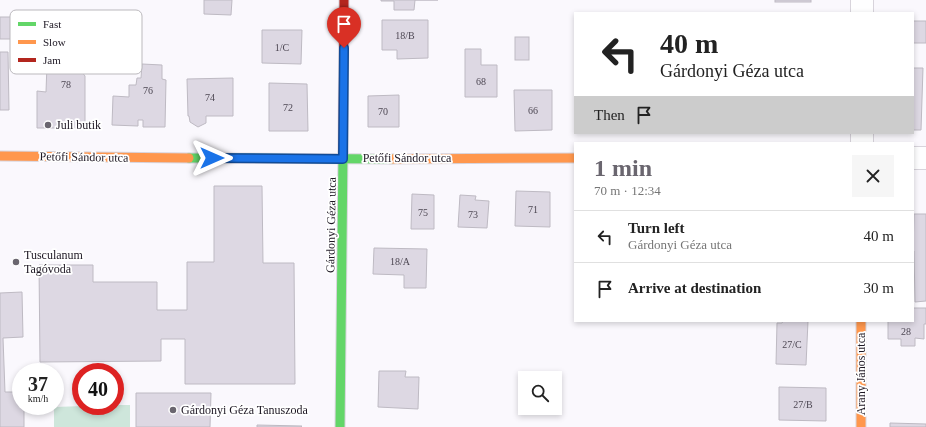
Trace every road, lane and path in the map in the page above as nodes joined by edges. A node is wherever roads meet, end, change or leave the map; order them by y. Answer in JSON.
{"nodes":[{"id":1,"x":344,"y":0,"type":"edge"},
{"id":2,"x":862,"y":0,"type":"edge"},
{"id":3,"x":862,"y":12,"type":"edge"},
{"id":4,"x":0,"y":156,"type":"edge"},
{"id":5,"x":574,"y":158,"type":"edge"},
{"id":6,"x":914,"y":158,"type":"edge"},
{"id":7,"x":926,"y":158,"type":"edge"},
{"id":8,"x":343,"y":159,"type":"junction"},
{"id":9,"x":861,"y":322,"type":"edge"},
{"id":10,"x":340,"y":427,"type":"edge"},
{"id":11,"x":861,"y":427,"type":"edge"}],
"edges":[{"from":1,"to":8,"type":"street","name":"Gárdonyi Géza utca"},
{"from":2,"to":3,"type":"street"},
{"from":4,"to":8,"type":"street","name":"Petőfi Sándor utca"},
{"from":5,"to":8,"type":"street","name":"Petőfi Sándor utca"},
{"from":6,"to":7,"type":"street"},
{"from":8,"to":10,"type":"street","name":"Gárdonyi Géza utca"},
{"from":9,"to":11,"type":"street","name":"Arany János utca"}]}
